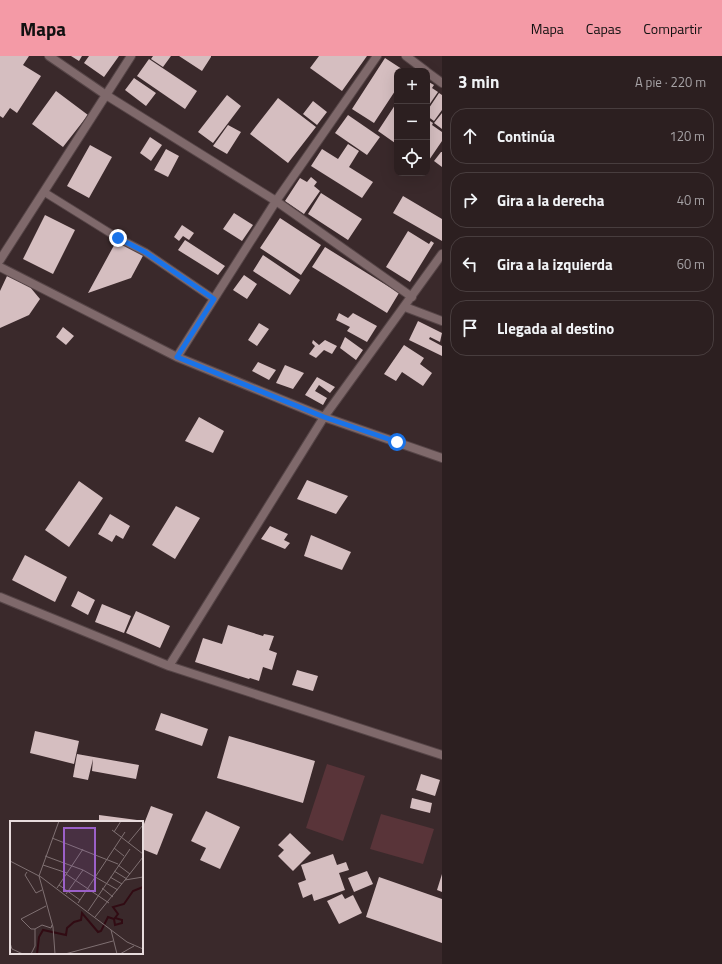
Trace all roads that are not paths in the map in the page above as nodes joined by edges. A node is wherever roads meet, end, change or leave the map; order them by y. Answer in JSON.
{"nodes":[{"id":1,"x":49,"y":56,"type":"edge"},
{"id":2,"x":131,"y":56,"type":"edge"},
{"id":3,"x":377,"y":56,"type":"edge"},
{"id":4,"x":406,"y":56,"type":"edge"},
{"id":5,"x":423,"y":68,"type":"edge"},
{"id":6,"x":430,"y":73,"type":"edge"},
{"id":7,"x":442,"y":83,"type":"edge"},
{"id":8,"x":106,"y":95,"type":"junction"},
{"id":9,"x":44,"y":192,"type":"junction"},
{"id":10,"x":276,"y":201,"type":"junction"},
{"id":11,"x":442,"y":254,"type":"edge"},
{"id":12,"x":0,"y":260,"type":"edge"},
{"id":13,"x":0,"y":267,"type":"edge"},
{"id":14,"x":412,"y":297,"type":"junction"},
{"id":15,"x":214,"y":299,"type":"junction"},
{"id":16,"x":405,"y":307,"type":"junction"},
{"id":17,"x":442,"y":321,"type":"edge"},
{"id":18,"x":177,"y":357,"type":"junction"},
{"id":19,"x":324,"y":417,"type":"junction"},
{"id":20,"x":442,"y":458,"type":"edge"},
{"id":21,"x":0,"y":597,"type":"edge"},
{"id":22,"x":169,"y":666,"type":"junction"},
{"id":23,"x":442,"y":755,"type":"edge"}],
"edges":[{"from":1,"to":8,"type":"street"},
{"from":2,"to":8,"type":"street"},
{"from":3,"to":10,"type":"street"},
{"from":4,"to":5,"type":"street"},
{"from":6,"to":7,"type":"street"},
{"from":8,"to":9,"type":"street"},
{"from":8,"to":10,"type":"street"},
{"from":9,"to":12,"type":"street"},
{"from":9,"to":15,"type":"lane"},
{"from":10,"to":14,"type":"street"},
{"from":10,"to":15,"type":"street"},
{"from":11,"to":14,"type":"street"},
{"from":13,"to":18,"type":"street"},
{"from":14,"to":16,"type":"street"},
{"from":15,"to":18,"type":"street"},
{"from":16,"to":17,"type":"street"},
{"from":16,"to":19,"type":"street"},
{"from":18,"to":19,"type":"street"},
{"from":19,"to":20,"type":"street"},
{"from":19,"to":22,"type":"street"},
{"from":21,"to":22,"type":"street"},
{"from":22,"to":23,"type":"street"}]}
